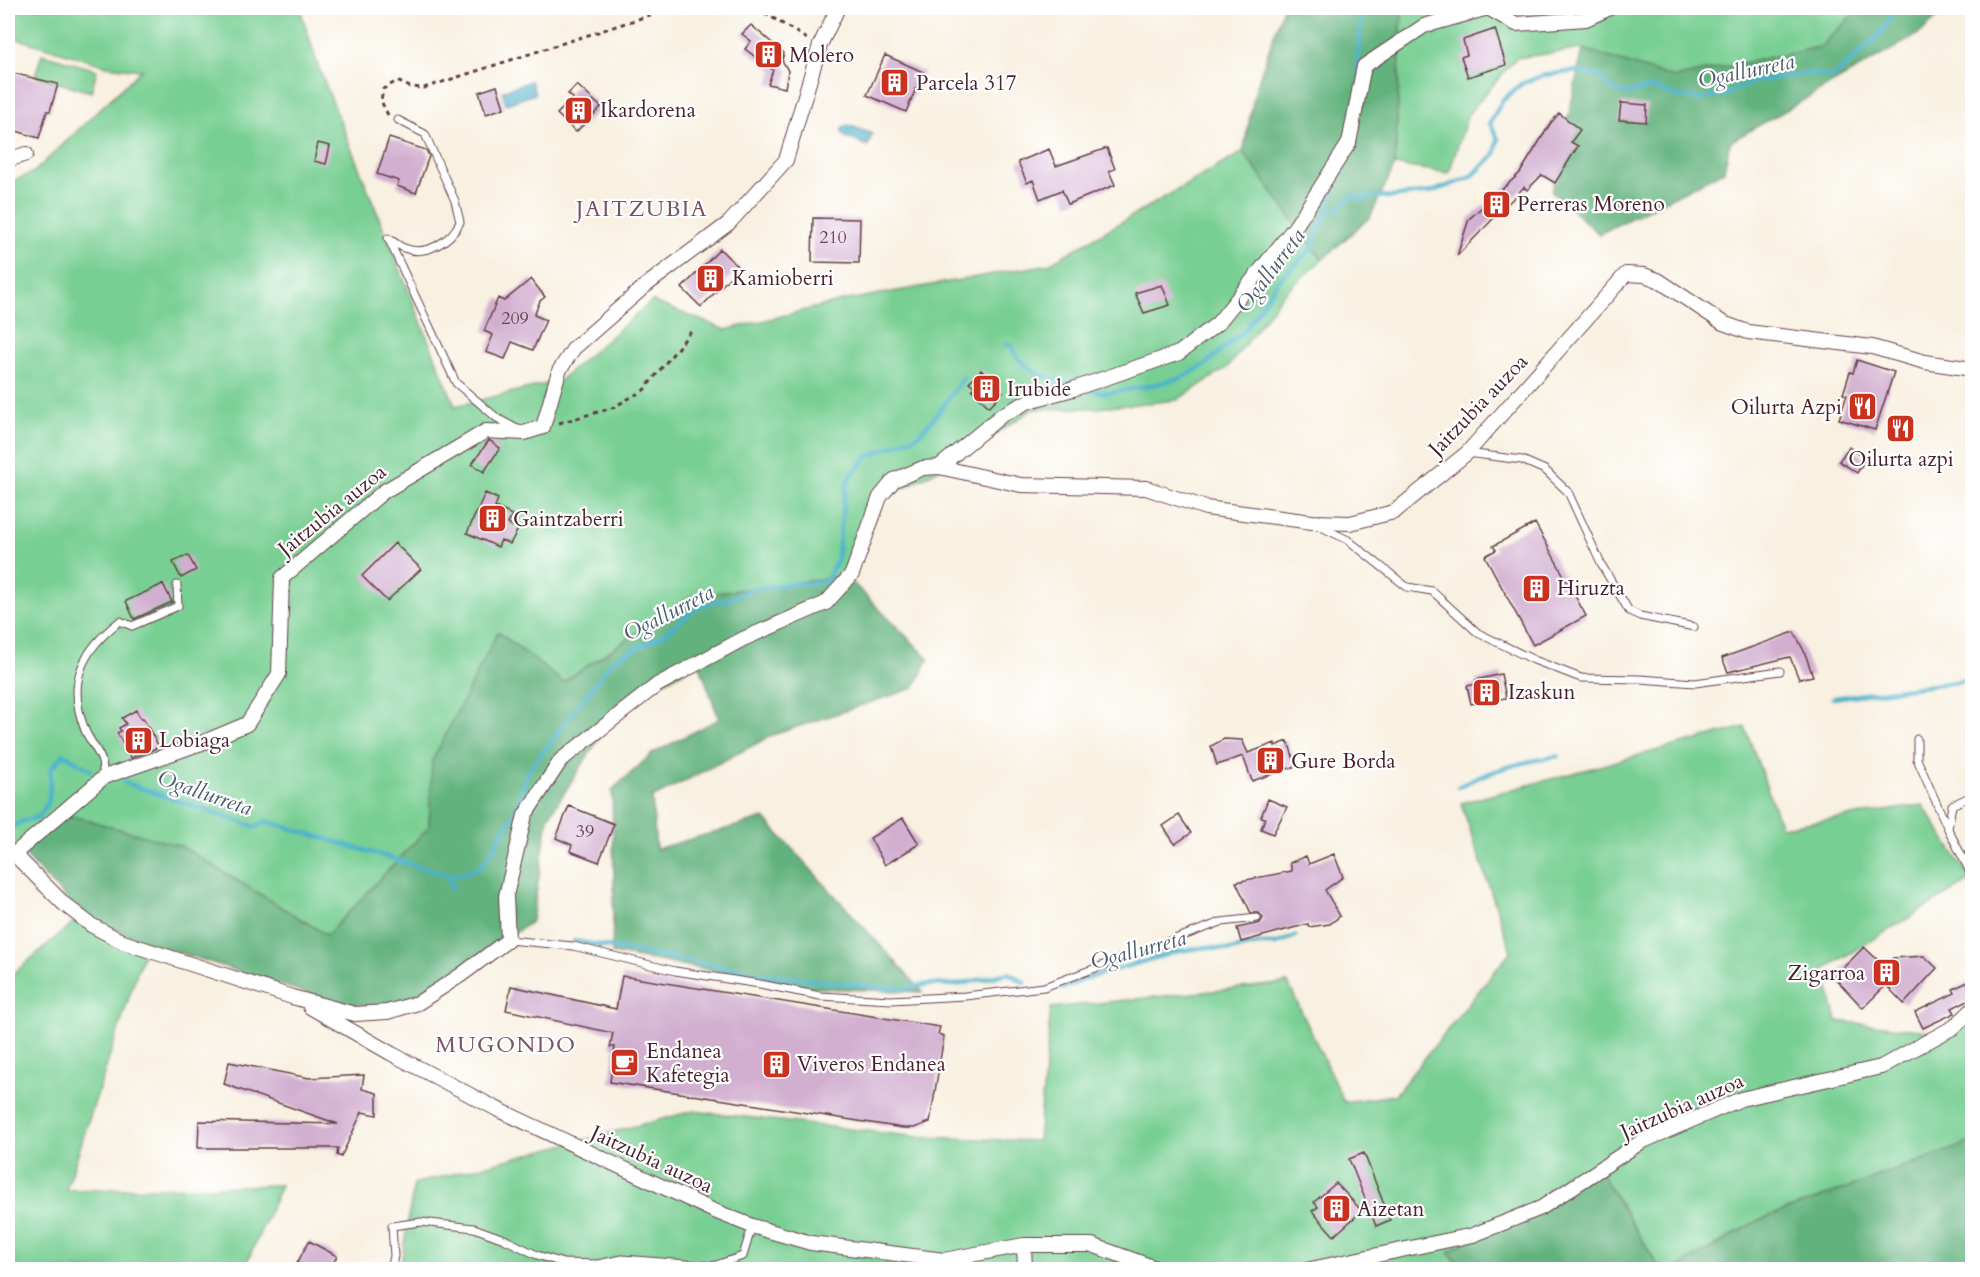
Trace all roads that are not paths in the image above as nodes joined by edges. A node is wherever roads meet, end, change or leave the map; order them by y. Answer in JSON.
{"nodes":[{"id":1,"x":838,"y":8,"type":"edge"},
{"id":2,"x":1610,"y":8,"type":"edge"},
{"id":3,"x":398,"y":120,"type":"road end"},
{"id":4,"x":26,"y":154,"type":"dead end"},
{"id":5,"x":8,"y":160,"type":"edge"},
{"id":6,"x":1972,"y":369,"type":"edge"},
{"id":7,"x":524,"y":433,"type":"junction"},
{"id":8,"x":1467,"y":453,"type":"junction"},
{"id":9,"x":939,"y":467,"type":"junction"},
{"id":10,"x":1312,"y":522,"type":"junction"},
{"id":11,"x":177,"y":585,"type":"dead end"},
{"id":12,"x":1694,"y":627,"type":"dead end"},
{"id":13,"x":1780,"y":671,"type":"dead end"},
{"id":14,"x":1917,"y":739,"type":"dead end"},
{"id":15,"x":104,"y":777,"type":"junction"},
{"id":16,"x":1972,"y":796,"type":"edge"},
{"id":17,"x":1948,"y":829,"type":"junction"},
{"id":18,"x":11,"y":853,"type":"edge"},
{"id":19,"x":1971,"y":872,"type":"edge"},
{"id":20,"x":1257,"y":918,"type":"dead end"},
{"id":21,"x":508,"y":940,"type":"junction"},
{"id":22,"x":292,"y":997,"type":"junction"},
{"id":23,"x":1972,"y":1010,"type":"edge"},
{"id":24,"x":753,"y":1226,"type":"junction"},
{"id":25,"x":1024,"y":1245,"type":"junction"},
{"id":26,"x":391,"y":1269,"type":"edge"},
{"id":27,"x":1024,"y":1269,"type":"edge"},
{"id":28,"x":1161,"y":1269,"type":"edge"},
{"id":29,"x":1306,"y":1269,"type":"edge"}],
"edges":[{"from":1,"to":7,"type":"street","name":"Jaitzubia auzoa"},
{"from":2,"to":9,"type":"street","name":"Jaitzubia auzoa"},
{"from":3,"to":7,"type":"lane"},
{"from":4,"to":5,"type":"street"},
{"from":6,"to":8,"type":"street","name":"Jaitzubia auzoa"},
{"from":7,"to":15,"type":"street","name":"Jaitzubia auzoa"},
{"from":8,"to":10,"type":"street","name":"Jaitzubia auzoa"},
{"from":8,"to":12,"type":"lane"},
{"from":9,"to":10,"type":"street","name":"Jaitzubia auzoa"},
{"from":9,"to":21,"type":"street","name":"Jaitzubia auzoa"},
{"from":10,"to":13,"type":"lane"},
{"from":11,"to":15,"type":"lane"},
{"from":14,"to":17,"type":"lane"},
{"from":15,"to":18,"type":"street","name":"Jaitzubia auzoa"},
{"from":16,"to":17,"type":"lane"},
{"from":17,"to":19,"type":"lane"},
{"from":18,"to":22,"type":"street","name":"Jaitzubia auzoa"},
{"from":20,"to":21,"type":"lane"},
{"from":21,"to":22,"type":"street","name":"Jaitzubia auzoa"},
{"from":22,"to":24,"type":"street","name":"Jaitzubia auzoa"},
{"from":23,"to":29,"type":"street","name":"Jaitzubia auzoa"},
{"from":24,"to":25,"type":"street","name":"Jaitzubia auzoa"},
{"from":24,"to":26,"type":"lane"},
{"from":25,"to":27,"type":"street"},
{"from":25,"to":28,"type":"street","name":"Jaitzubia auzoa"}]}
